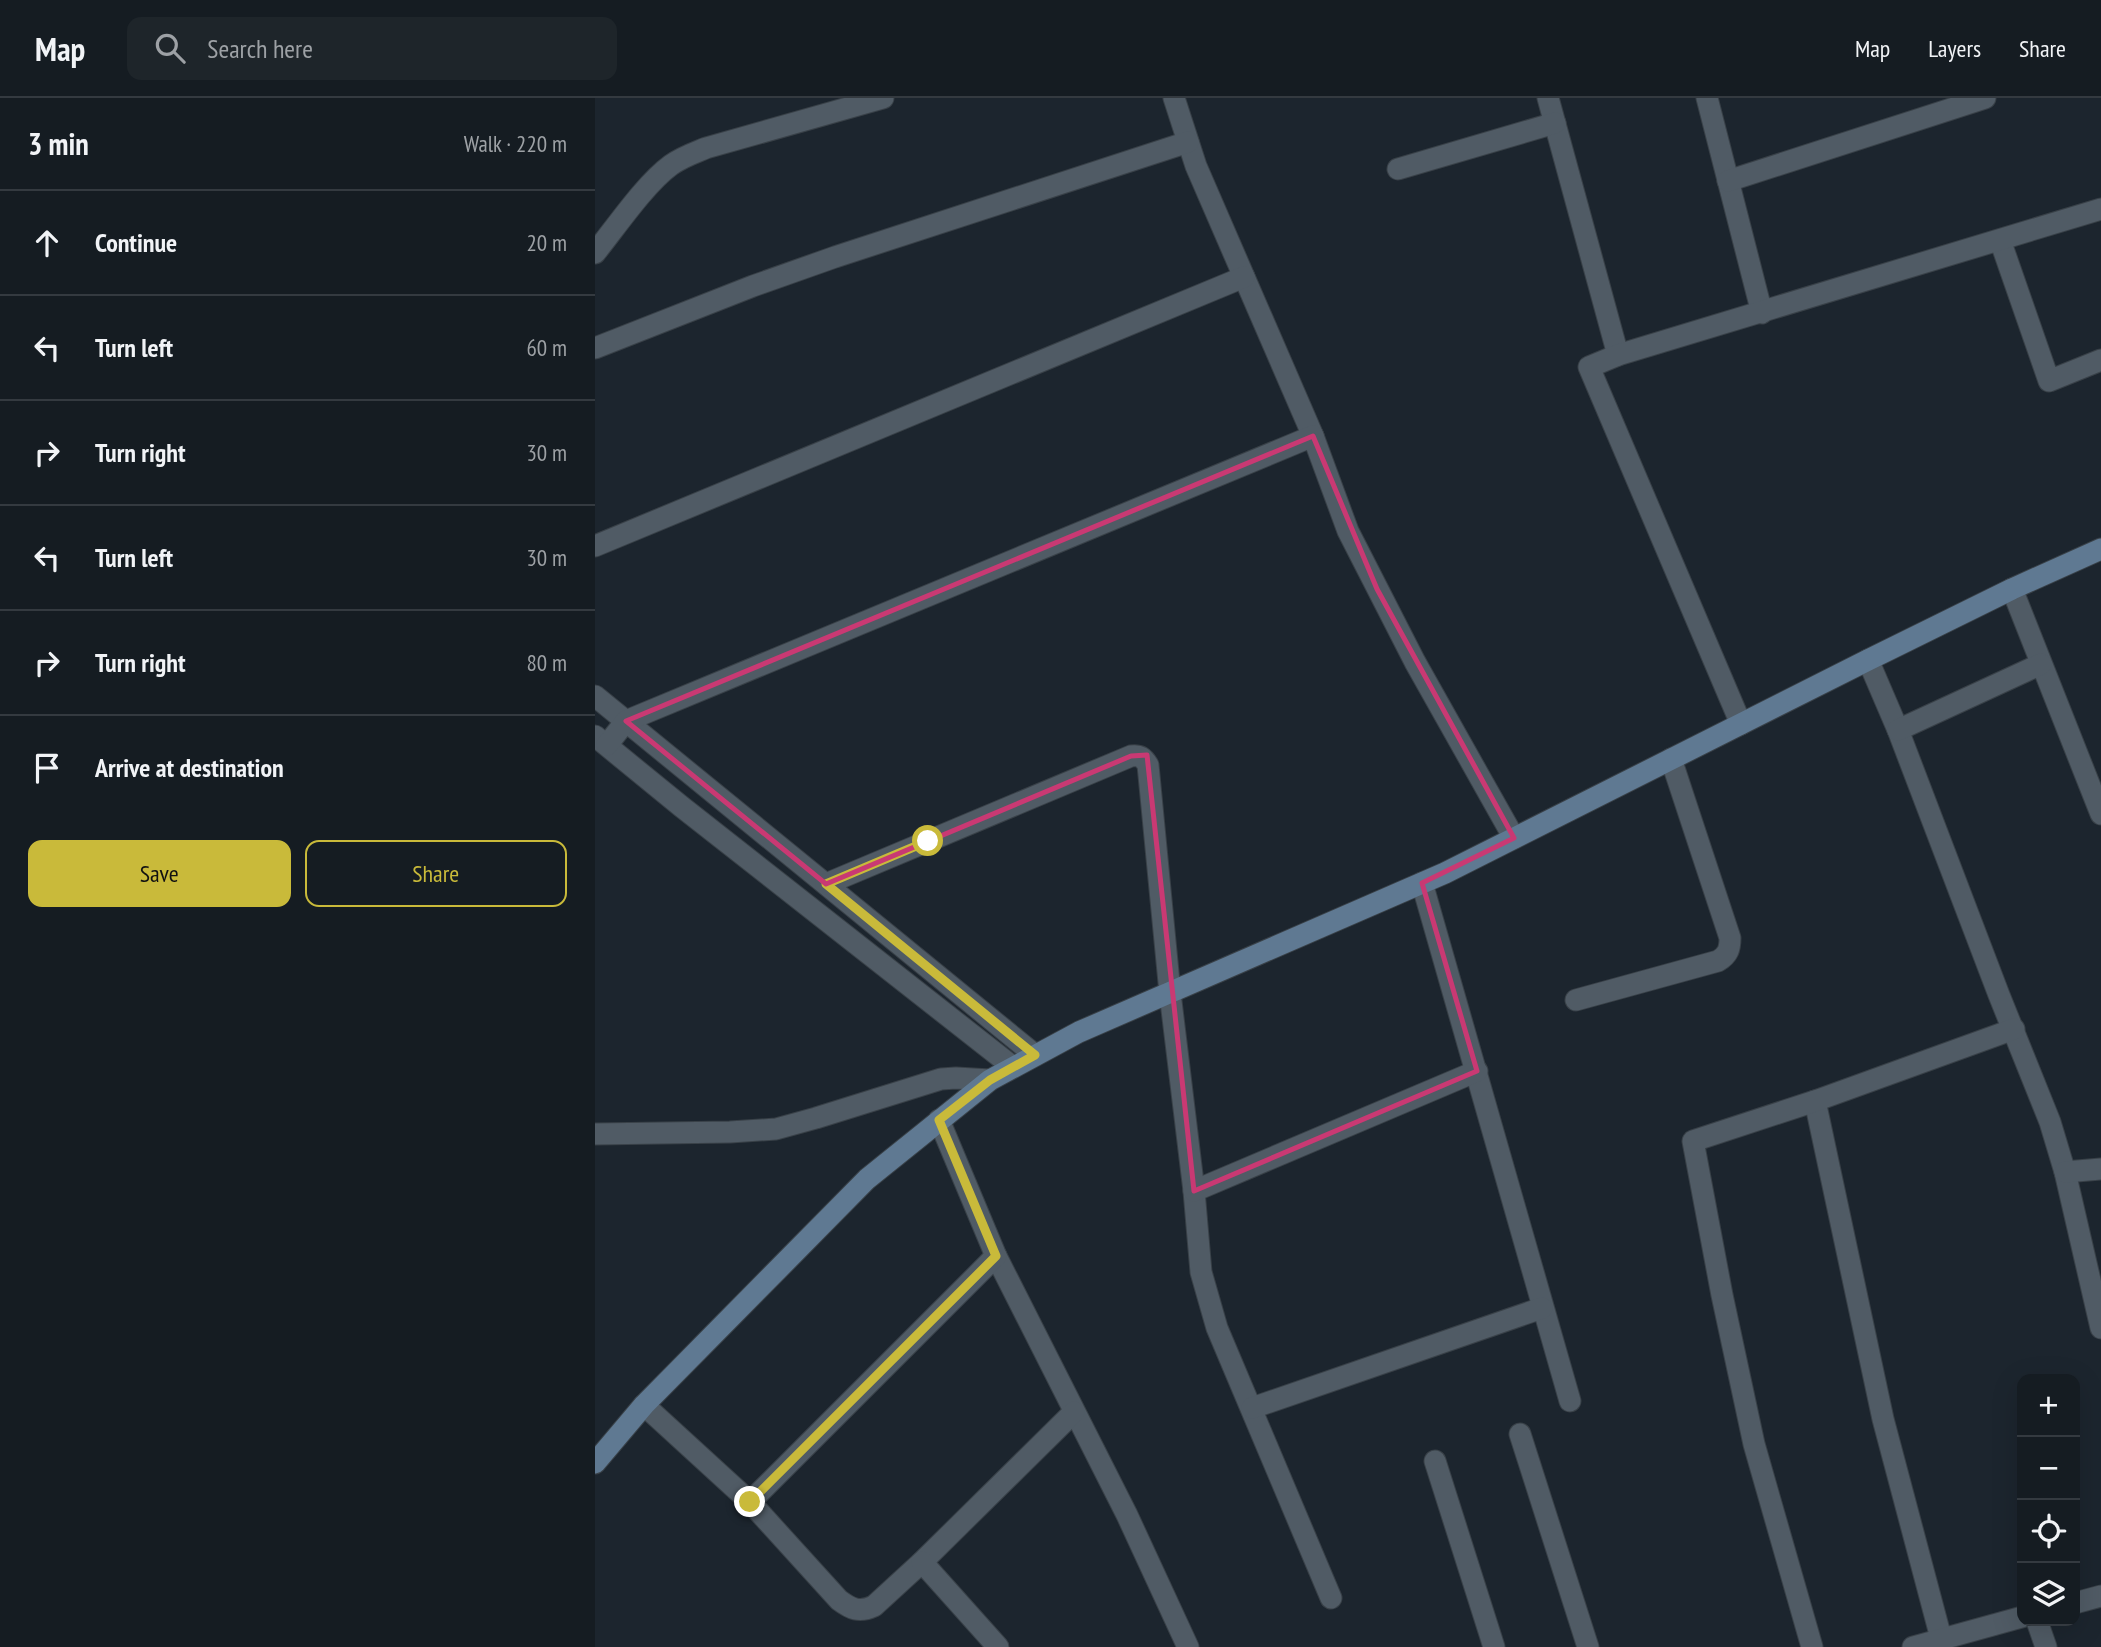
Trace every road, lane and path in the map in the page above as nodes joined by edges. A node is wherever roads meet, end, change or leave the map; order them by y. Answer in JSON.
{"nodes":[{"id":1,"x":883,"y":98,"type":"edge"},
{"id":2,"x":1174,"y":98,"type":"edge"},
{"id":3,"x":1548,"y":98,"type":"edge"},
{"id":4,"x":1707,"y":98,"type":"edge"},
{"id":5,"x":1985,"y":98,"type":"edge"},
{"id":6,"x":1555,"y":122,"type":"junction"},
{"id":7,"x":1188,"y":142,"type":"junction"},
{"id":8,"x":1398,"y":169,"type":"dead end"},
{"id":9,"x":1728,"y":181,"type":"junction"},
{"id":10,"x":2101,"y":209,"type":"edge"},
{"id":11,"x":2000,"y":240,"type":"junction"},
{"id":12,"x":595,"y":253,"type":"edge"},
{"id":13,"x":1244,"y":277,"type":"junction"},
{"id":14,"x":1762,"y":313,"type":"junction"},
{"id":15,"x":595,"y":348,"type":"edge"},
{"id":16,"x":1618,"y":355,"type":"junction"},
{"id":17,"x":2101,"y":360,"type":"edge"},
{"id":18,"x":1313,"y":436,"type":"junction"},
{"id":19,"x":595,"y":547,"type":"edge"},
{"id":20,"x":2101,"y":549,"type":"edge"},
{"id":21,"x":2012,"y":589,"type":"junction"},
{"id":22,"x":1868,"y":660,"type":"junction"},
{"id":23,"x":2041,"y":664,"type":"junction"},
{"id":24,"x":595,"y":696,"type":"edge"},
{"id":25,"x":626,"y":721,"type":"junction"},
{"id":26,"x":1741,"y":724,"type":"junction"},
{"id":27,"x":1898,"y":730,"type":"junction"},
{"id":28,"x":601,"y":741,"type":"edge"},
{"id":29,"x":1671,"y":759,"type":"junction"},
{"id":30,"x":2101,"y":814,"type":"edge"},
{"id":31,"x":1514,"y":838,"type":"junction"},
{"id":32,"x":1422,"y":883,"type":"junction"},
{"id":33,"x":826,"y":884,"type":"junction"},
{"id":34,"x":1170,"y":993,"type":"junction"},
{"id":35,"x":1576,"y":1000,"type":"dead end"},
{"id":36,"x":2014,"y":1029,"type":"junction"},
{"id":37,"x":1035,"y":1055,"type":"junction"},
{"id":38,"x":1013,"y":1067,"type":"junction"},
{"id":39,"x":1477,"y":1071,"type":"junction"},
{"id":40,"x":990,"y":1080,"type":"junction"},
{"id":41,"x":1815,"y":1101,"type":"junction"},
{"id":42,"x":939,"y":1120,"type":"junction"},
{"id":43,"x":595,"y":1134,"type":"edge"},
{"id":44,"x":2101,"y":1169,"type":"edge"},
{"id":45,"x":2065,"y":1172,"type":"junction"},
{"id":46,"x":1194,"y":1191,"type":"junction"},
{"id":47,"x":996,"y":1256,"type":"junction"},
{"id":48,"x":1542,"y":1308,"type":"junction"},
{"id":49,"x":2100,"y":1320,"type":"edge"},
{"id":50,"x":1570,"y":1401,"type":"dead end"},
{"id":51,"x":644,"y":1405,"type":"junction"},
{"id":52,"x":1251,"y":1408,"type":"junction"},
{"id":53,"x":1074,"y":1412,"type":"junction"},
{"id":54,"x":1520,"y":1434,"type":"dead end"},
{"id":55,"x":1435,"y":1461,"type":"dead end"},
{"id":56,"x":595,"y":1463,"type":"edge"},
{"id":57,"x":750,"y":1502,"type":"junction"},
{"id":58,"x":922,"y":1562,"type":"junction"},
{"id":59,"x":2101,"y":1596,"type":"edge"},
{"id":60,"x":1331,"y":1598,"type":"dead end"},
{"id":61,"x":2080,"y":1602,"type":"edge"},
{"id":62,"x":2017,"y":1618,"type":"edge"},
{"id":63,"x":2038,"y":1626,"type":"edge"},
{"id":64,"x":1941,"y":1638,"type":"junction"},
{"id":65,"x":998,"y":1647,"type":"edge"},
{"id":66,"x":1188,"y":1647,"type":"edge"},
{"id":67,"x":1494,"y":1647,"type":"edge"},
{"id":68,"x":1588,"y":1647,"type":"edge"},
{"id":69,"x":1812,"y":1647,"type":"edge"},
{"id":70,"x":1913,"y":1647,"type":"edge"},
{"id":71,"x":2046,"y":1647,"type":"edge"}],
"edges":[{"from":1,"to":12,"type":"street"},
{"from":2,"to":7,"type":"street"},
{"from":3,"to":6,"type":"street"},
{"from":4,"to":9,"type":"street"},
{"from":5,"to":9,"type":"street"},
{"from":6,"to":8,"type":"street"},
{"from":6,"to":16,"type":"street"},
{"from":7,"to":13,"type":"street"},
{"from":7,"to":15,"type":"street"},
{"from":9,"to":14,"type":"street"},
{"from":10,"to":11,"type":"street"},
{"from":11,"to":14,"type":"street"},
{"from":11,"to":17,"type":"street"},
{"from":13,"to":18,"type":"street"},
{"from":13,"to":19,"type":"street"},
{"from":14,"to":16,"type":"street"},
{"from":16,"to":26,"type":"street"},
{"from":18,"to":25,"type":"street"},
{"from":18,"to":31,"type":"street"},
{"from":20,"to":21,"type":"street"},
{"from":21,"to":22,"type":"street"},
{"from":21,"to":23,"type":"street"},
{"from":22,"to":26,"type":"street"},
{"from":22,"to":27,"type":"street"},
{"from":23,"to":27,"type":"street"},
{"from":23,"to":30,"type":"street"},
{"from":24,"to":25,"type":"street"},
{"from":25,"to":28,"type":"street"},
{"from":25,"to":33,"type":"street"},
{"from":26,"to":29,"type":"street"},
{"from":27,"to":36,"type":"street"},
{"from":28,"to":38,"type":"street"},
{"from":29,"to":31,"type":"street"},
{"from":29,"to":35,"type":"street"},
{"from":31,"to":32,"type":"street"},
{"from":32,"to":34,"type":"street"},
{"from":32,"to":39,"type":"street"},
{"from":33,"to":34,"type":"street"},
{"from":33,"to":37,"type":"street"},
{"from":34,"to":37,"type":"street"},
{"from":34,"to":46,"type":"street"},
{"from":36,"to":41,"type":"street"},
{"from":36,"to":45,"type":"street"},
{"from":37,"to":38,"type":"street"},
{"from":38,"to":40,"type":"street"},
{"from":39,"to":46,"type":"street"},
{"from":39,"to":48,"type":"street"},
{"from":40,"to":42,"type":"street"},
{"from":40,"to":43,"type":"street"},
{"from":41,"to":64,"type":"street"},
{"from":41,"to":69,"type":"street"},
{"from":42,"to":47,"type":"street"},
{"from":42,"to":51,"type":"street"},
{"from":44,"to":45,"type":"street"},
{"from":45,"to":49,"type":"street"},
{"from":46,"to":52,"type":"street"},
{"from":47,"to":53,"type":"street"},
{"from":47,"to":57,"type":"street"},
{"from":48,"to":50,"type":"street"},
{"from":48,"to":52,"type":"street"},
{"from":51,"to":56,"type":"street"},
{"from":51,"to":57,"type":"street"},
{"from":52,"to":60,"type":"street"},
{"from":53,"to":58,"type":"street"},
{"from":53,"to":66,"type":"street"},
{"from":54,"to":68,"type":"street"},
{"from":55,"to":67,"type":"street"},
{"from":57,"to":58,"type":"street"},
{"from":58,"to":65,"type":"street"},
{"from":59,"to":61,"type":"street"},
{"from":62,"to":64,"type":"street"},
{"from":63,"to":71,"type":"street"},
{"from":64,"to":70,"type":"street"}]}
